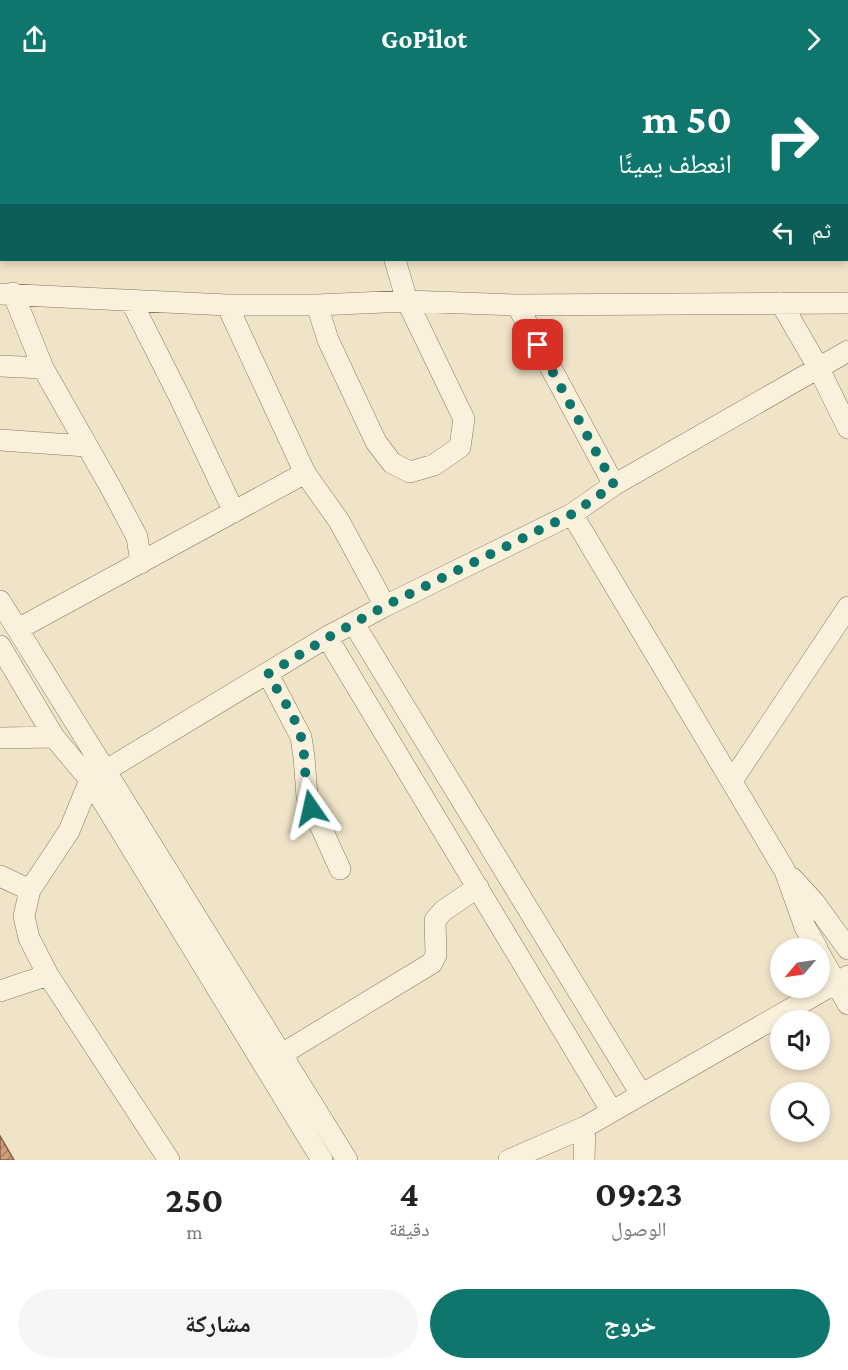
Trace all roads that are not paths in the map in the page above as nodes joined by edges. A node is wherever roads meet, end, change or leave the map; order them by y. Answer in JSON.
{"nodes":[{"id":1,"x":395,"y":261,"type":"edge"},
{"id":2,"x":7,"y":294,"type":"edge"},
{"id":3,"x":131,"y":301,"type":"junction"},
{"id":4,"x":407,"y":302,"type":"junction"},
{"id":5,"x":782,"y":303,"type":"junction"},
{"id":6,"x":848,"y":303,"type":"edge"},
{"id":7,"x":227,"y":305,"type":"junction"},
{"id":8,"x":317,"y":305,"type":"junction"},
{"id":9,"x":517,"y":305,"type":"junction"},
{"id":10,"x":848,"y":351,"type":"edge"},
{"id":11,"x":0,"y":366,"type":"edge"},
{"id":12,"x":818,"y":367,"type":"junction"},
{"id":13,"x":43,"y":368,"type":"junction"},
{"id":14,"x":848,"y":428,"type":"edge"},
{"id":15,"x":0,"y":440,"type":"edge"},
{"id":16,"x":86,"y":446,"type":"junction"},
{"id":17,"x":306,"y":473,"type":"junction"},
{"id":18,"x":614,"y":485,"type":"junction"},
{"id":19,"x":234,"y":512,"type":"junction"},
{"id":20,"x":572,"y":514,"type":"junction"},
{"id":21,"x":141,"y":563,"type":"junction"},
{"id":22,"x":0,"y":601,"type":"edge"},
{"id":23,"x":385,"y":606,"type":"junction"},
{"id":24,"x":848,"y":607,"type":"edge"},
{"id":25,"x":354,"y":624,"type":"junction"},
{"id":26,"x":18,"y":629,"type":"junction"},
{"id":27,"x":327,"y":638,"type":"junction"},
{"id":28,"x":0,"y":646,"type":"edge"},
{"id":29,"x":268,"y":674,"type":"junction"},
{"id":30,"x":54,"y":737,"type":"junction"},
{"id":31,"x":0,"y":738,"type":"edge"},
{"id":32,"x":98,"y":776,"type":"junction"},
{"id":33,"x":732,"y":781,"type":"junction"},
{"id":34,"x":340,"y":869,"type":"dead end"},
{"id":35,"x":785,"y":871,"type":"junction"},
{"id":36,"x":0,"y":876,"type":"edge"},
{"id":37,"x":478,"y":887,"type":"junction"},
{"id":38,"x":30,"y":890,"type":"junction"},
{"id":39,"x":811,"y":938,"type":"edge"},
{"id":40,"x":848,"y":949,"type":"edge"},
{"id":41,"x":830,"y":966,"type":"edge"},
{"id":42,"x":48,"y":975,"type":"junction"},
{"id":43,"x":842,"y":980,"type":"edge"},
{"id":44,"x":0,"y":991,"type":"edge"},
{"id":45,"x":848,"y":1004,"type":"edge"},
{"id":46,"x":282,"y":1054,"type":"junction"},
{"id":47,"x":641,"y":1094,"type":"junction"},
{"id":48,"x":611,"y":1110,"type":"junction"},
{"id":49,"x":585,"y":1127,"type":"junction"},
{"id":50,"x":169,"y":1160,"type":"edge"},
{"id":51,"x":322,"y":1160,"type":"edge"},
{"id":52,"x":347,"y":1160,"type":"edge"},
{"id":53,"x":509,"y":1160,"type":"edge"},
{"id":54,"x":584,"y":1160,"type":"edge"}],
"edges":[{"from":1,"to":4,"type":"street"},
{"from":2,"to":3,"type":"street"},
{"from":2,"to":13,"type":"street"},
{"from":3,"to":7,"type":"street"},
{"from":3,"to":19,"type":"street"},
{"from":4,"to":8,"type":"street"},
{"from":4,"to":8,"type":"street"},
{"from":4,"to":9,"type":"street"},
{"from":5,"to":6,"type":"street"},
{"from":5,"to":9,"type":"street"},
{"from":5,"to":12,"type":"street"},
{"from":7,"to":8,"type":"street"},
{"from":7,"to":17,"type":"street"},
{"from":9,"to":18,"type":"street"},
{"from":10,"to":12,"type":"street"},
{"from":11,"to":13,"type":"street"},
{"from":12,"to":14,"type":"street"},
{"from":12,"to":18,"type":"street"},
{"from":13,"to":16,"type":"street"},
{"from":15,"to":16,"type":"street"},
{"from":16,"to":21,"type":"street"},
{"from":17,"to":19,"type":"street"},
{"from":17,"to":23,"type":"street"},
{"from":18,"to":20,"type":"street"},
{"from":19,"to":21,"type":"street"},
{"from":20,"to":23,"type":"street"},
{"from":20,"to":33,"type":"street"},
{"from":21,"to":26,"type":"street"},
{"from":22,"to":26,"type":"street"},
{"from":23,"to":25,"type":"street"},
{"from":24,"to":33,"type":"street"},
{"from":25,"to":27,"type":"street"},
{"from":25,"to":47,"type":"street"},
{"from":26,"to":32,"type":"street"},
{"from":27,"to":29,"type":"street"},
{"from":27,"to":37,"type":"street"},
{"from":28,"to":30,"type":"street"},
{"from":29,"to":32,"type":"street"},
{"from":29,"to":34,"type":"street"},
{"from":30,"to":31,"type":"street"},
{"from":30,"to":32,"type":"street"},
{"from":32,"to":38,"type":"street"},
{"from":32,"to":46,"type":"street"},
{"from":32,"to":51,"type":"street"},
{"from":33,"to":35,"type":"street"},
{"from":35,"to":39,"type":"street"},
{"from":35,"to":40,"type":"street"},
{"from":36,"to":38,"type":"street"},
{"from":37,"to":46,"type":"street"},
{"from":37,"to":48,"type":"street"},
{"from":38,"to":42,"type":"street"},
{"from":41,"to":43,"type":"street"},
{"from":42,"to":44,"type":"street"},
{"from":42,"to":50,"type":"street"},
{"from":43,"to":45,"type":"street"},
{"from":43,"to":47,"type":"street"},
{"from":46,"to":52,"type":"street"},
{"from":47,"to":48,"type":"street"},
{"from":48,"to":49,"type":"street"},
{"from":49,"to":53,"type":"street"},
{"from":49,"to":54,"type":"street"}]}
